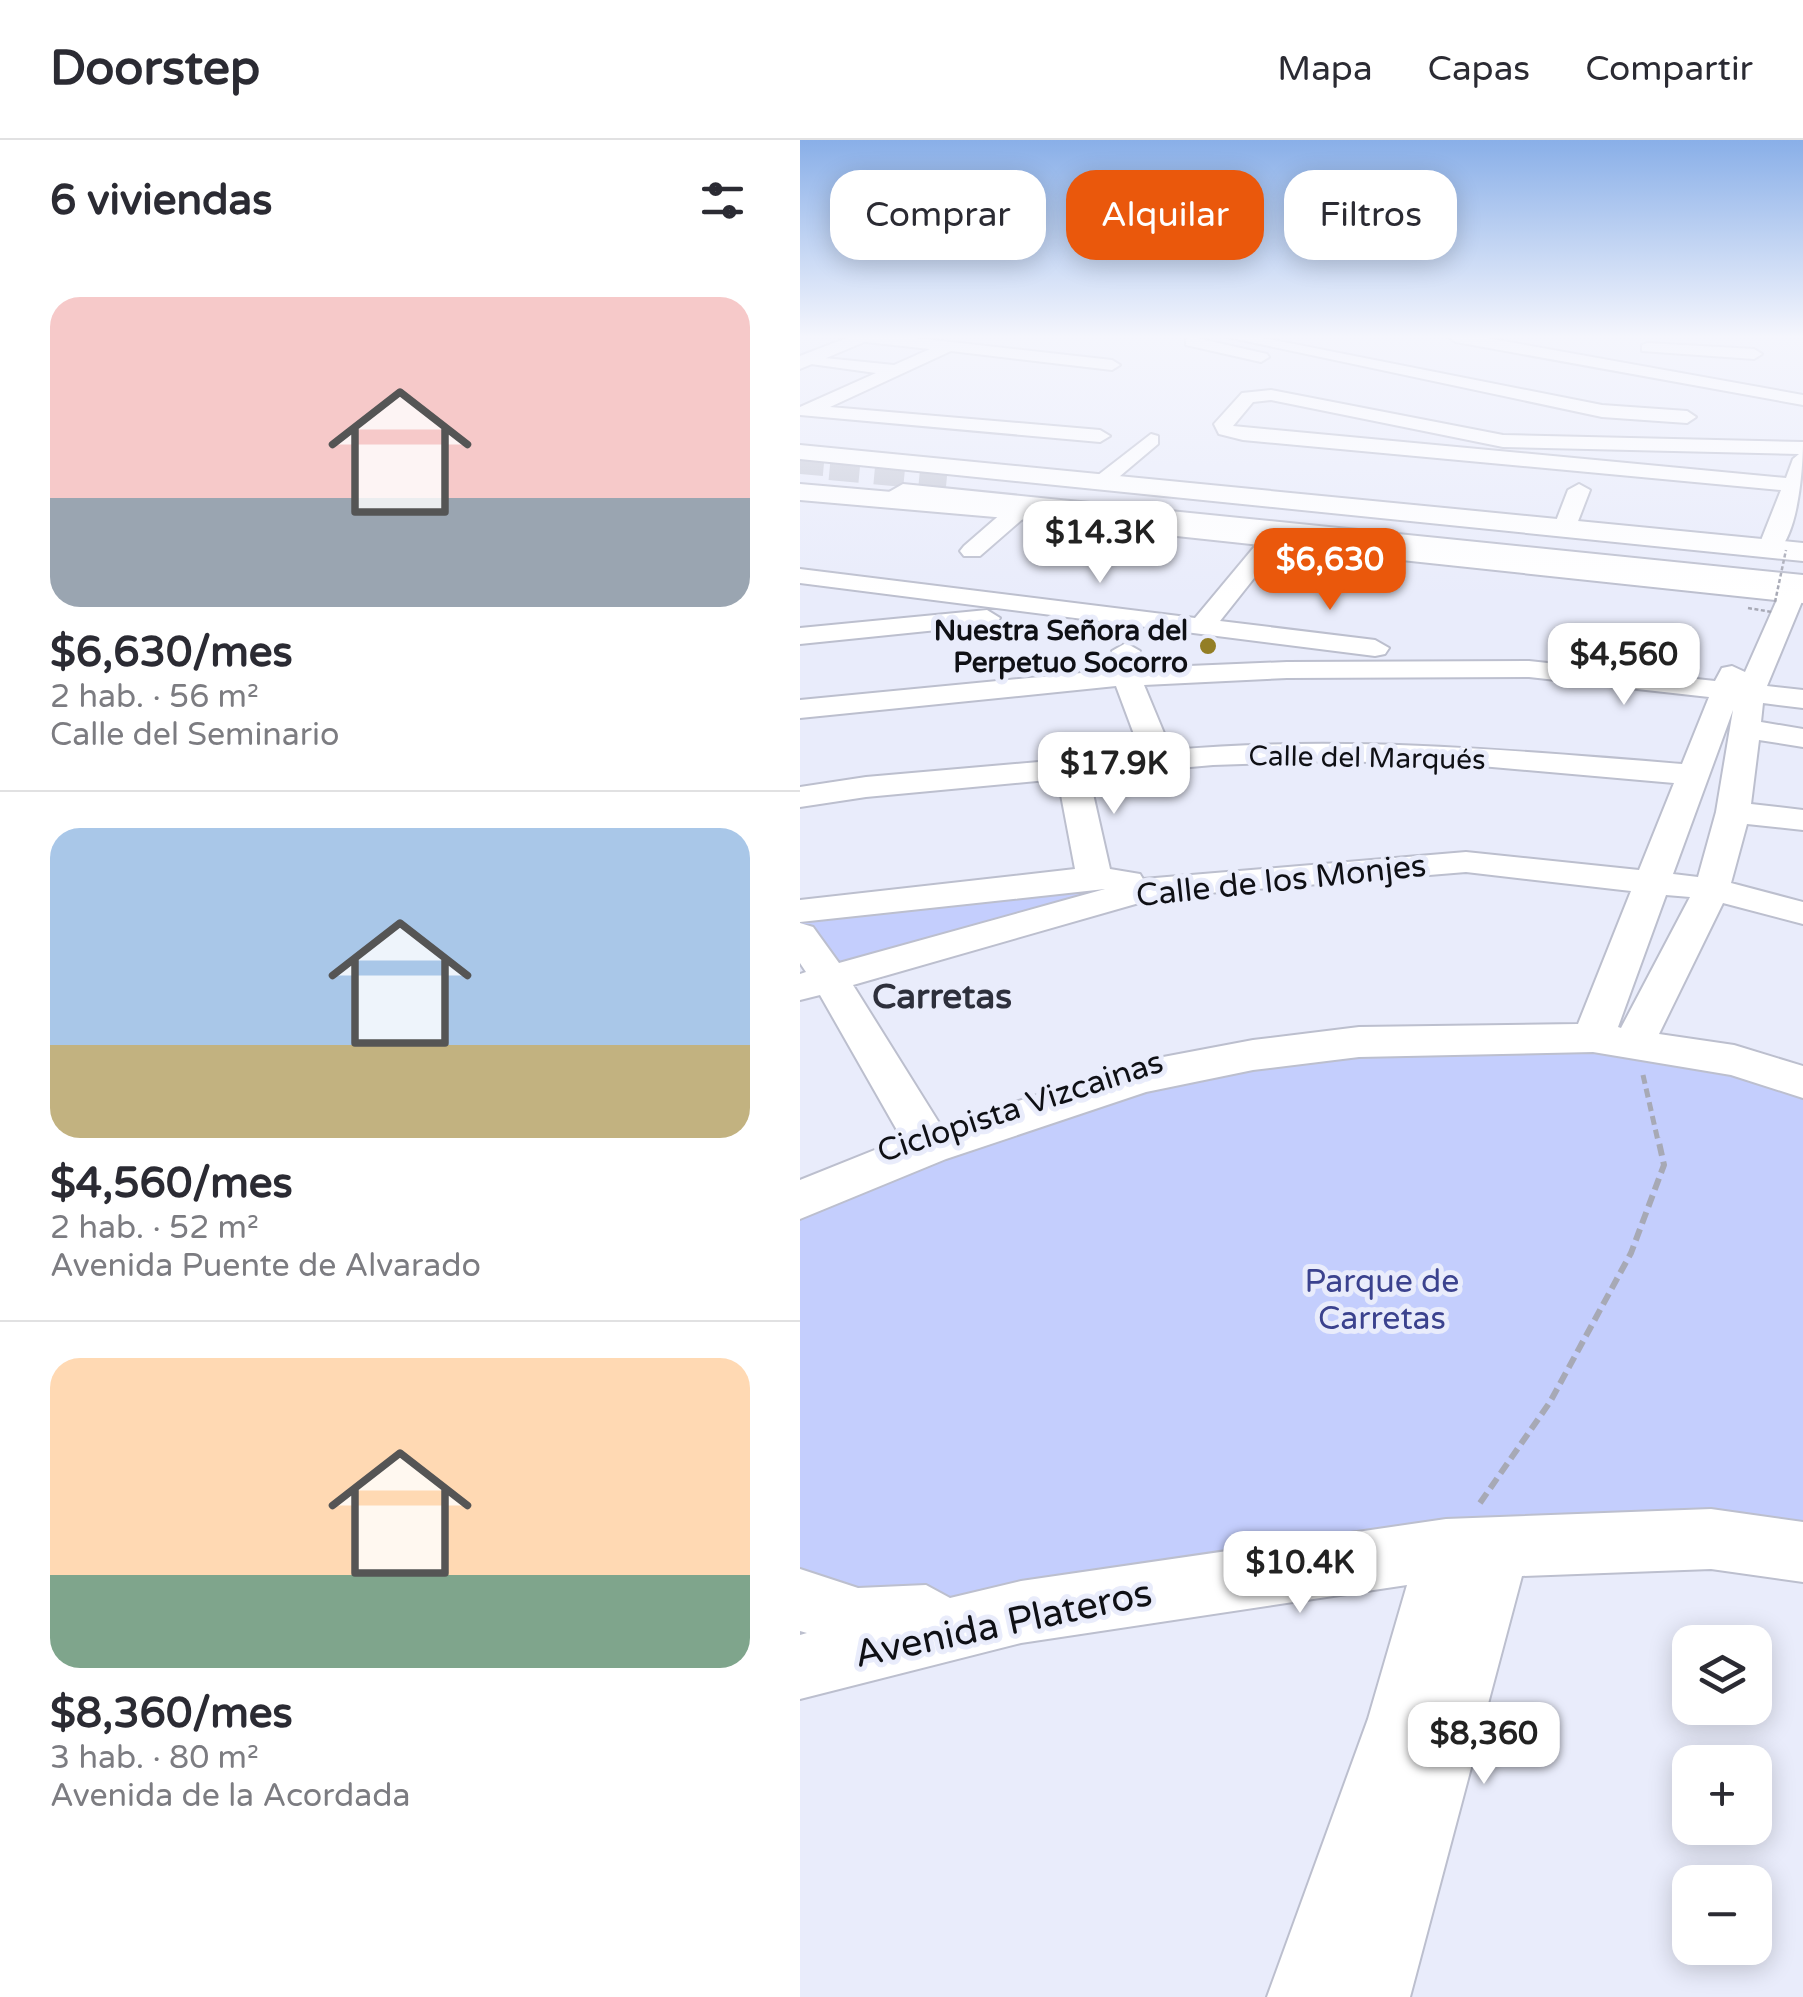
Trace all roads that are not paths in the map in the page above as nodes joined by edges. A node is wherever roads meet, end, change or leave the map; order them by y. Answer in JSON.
{"nodes":[{"id":1,"x":849,"y":424,"type":"tunnel mouth"},
{"id":2,"x":916,"y":424,"type":"edge"},
{"id":3,"x":1222,"y":424,"type":"edge"},
{"id":4,"x":1416,"y":424,"type":"edge"},
{"id":5,"x":1100,"y":436,"type":"dead end"},
{"id":6,"x":1151,"y":440,"type":"dead end"},
{"id":7,"x":1803,"y":448,"type":"edge"},
{"id":8,"x":809,"y":453,"type":"edge"},
{"id":9,"x":1803,"y":459,"type":"edge"},
{"id":10,"x":946,"y":476,"type":"tunnel mouth"},
{"id":11,"x":1100,"y":482,"type":"junction"},
{"id":12,"x":1793,"y":485,"type":"junction"},
{"id":13,"x":1579,"y":490,"type":"dead end"},
{"id":14,"x":800,"y":492,"type":"edge"},
{"id":15,"x":902,"y":492,"type":"tunnel mouth"},
{"id":16,"x":1018,"y":511,"type":"junction"},
{"id":17,"x":1793,"y":511,"type":"edge"},
{"id":18,"x":1054,"y":515,"type":"junction"},
{"id":19,"x":1426,"y":516,"type":"junction"},
{"id":20,"x":1564,"y":529,"type":"junction"},
{"id":21,"x":1272,"y":539,"type":"junction"},
{"id":22,"x":1398,"y":542,"type":"junction"},
{"id":23,"x":972,"y":551,"type":"dead end"},
{"id":24,"x":1653,"y":551,"type":"junction"},
{"id":25,"x":800,"y":576,"type":"edge"},
{"id":26,"x":1784,"y":582,"type":"edge"},
{"id":27,"x":1072,"y":612,"type":"junction"},
{"id":28,"x":1124,"y":616,"type":"junction"},
{"id":29,"x":887,"y":626,"type":"junction"},
{"id":30,"x":1202,"y":626,"type":"junction"},
{"id":31,"x":800,"y":636,"type":"edge"},
{"id":32,"x":1529,"y":668,"type":"junction"},
{"id":33,"x":1127,"y":677,"type":"junction"},
{"id":34,"x":876,"y":682,"type":"junction"},
{"id":35,"x":1738,"y":692,"type":"junction"},
{"id":36,"x":1803,"y":699,"type":"edge"},
{"id":37,"x":800,"y":709,"type":"edge"},
{"id":38,"x":1742,"y":728,"type":"junction"},
{"id":39,"x":1803,"y":738,"type":"edge"},
{"id":40,"x":1160,"y":761,"type":"junction"},
{"id":41,"x":1072,"y":769,"type":"junction"},
{"id":42,"x":1696,"y":775,"type":"junction"},
{"id":43,"x":800,"y":798,"type":"edge"},
{"id":44,"x":1732,"y":812,"type":"junction"},
{"id":45,"x":1803,"y":820,"type":"edge"},
{"id":46,"x":1094,"y":877,"type":"junction"},
{"id":47,"x":1654,"y":883,"type":"junction"},
{"id":48,"x":1158,"y":886,"type":"junction"},
{"id":49,"x":1712,"y":889,"type":"junction"},
{"id":50,"x":800,"y":911,"type":"edge"},
{"id":51,"x":1803,"y":913,"type":"edge"},
{"id":52,"x":800,"y":935,"type":"edge"},
{"id":53,"x":814,"y":982,"type":"edge"},
{"id":54,"x":1613,"y":1041,"type":"junction"},
{"id":55,"x":1803,"y":1082,"type":"edge"},
{"id":56,"x":930,"y":1147,"type":"junction"},
{"id":57,"x":805,"y":1202,"type":"edge"},
{"id":58,"x":1473,"y":1549,"type":"junction"},
{"id":59,"x":1803,"y":1552,"type":"edge"},
{"id":60,"x":800,"y":1600,"type":"edge"},
{"id":61,"x":1021,"y":1612,"type":"junction"},
{"id":62,"x":800,"y":1666,"type":"edge"},
{"id":63,"x":1305,"y":1997,"type":"edge"},
{"id":64,"x":1372,"y":1997,"type":"edge"}],
"edges":[{"from":1,"to":8,"type":"street"},
{"from":2,"to":5,"type":"street"},
{"from":3,"to":12,"type":"street"},
{"from":4,"to":7,"type":"street"},
{"from":6,"to":11,"type":"street"},
{"from":8,"to":11,"type":"main road"},
{"from":9,"to":12,"type":"street"},
{"from":10,"to":24,"type":"highway"},
{"from":11,"to":19,"type":"main road"},
{"from":12,"to":17,"type":"street"},
{"from":13,"to":20,"type":"street"},
{"from":14,"to":16,"type":"main road"},
{"from":15,"to":22,"type":"highway"},
{"from":16,"to":18,"type":"main road"},
{"from":16,"to":23,"type":"street"},
{"from":17,"to":26,"type":"street"},
{"from":18,"to":21,"type":"main road"},
{"from":18,"to":22,"type":"highway"},
{"from":19,"to":20,"type":"main road"},
{"from":19,"to":24,"type":"highway"},
{"from":20,"to":26,"type":"main road"},
{"from":21,"to":26,"type":"main road"},
{"from":21,"to":30,"type":"street"},
{"from":22,"to":26,"type":"highway"},
{"from":24,"to":26,"type":"highway"},
{"from":25,"to":27,"type":"street"},
{"from":26,"to":35,"type":"street"},
{"from":27,"to":28,"type":"street"},
{"from":27,"to":29,"type":"street"},
{"from":28,"to":30,"type":"street"},
{"from":28,"to":33,"type":"street"},
{"from":29,"to":31,"type":"street"},
{"from":29,"to":34,"type":"street"},
{"from":30,"to":32,"type":"street"},
{"from":32,"to":33,"type":"street"},
{"from":32,"to":35,"type":"street"},
{"from":33,"to":34,"type":"street"},
{"from":33,"to":40,"type":"street"},
{"from":34,"to":37,"type":"street"},
{"from":35,"to":36,"type":"street"},
{"from":35,"to":38,"type":"street"},
{"from":35,"to":42,"type":"street"},
{"from":38,"to":39,"type":"street"},
{"from":38,"to":44,"type":"street"},
{"from":40,"to":41,"type":"street","name":"Calle del Marqués"},
{"from":40,"to":42,"type":"street","name":"Calle del Marqués"},
{"from":41,"to":43,"type":"street","name":"Calle del Marqués"},
{"from":41,"to":46,"type":"street"},
{"from":42,"to":47,"type":"street"},
{"from":44,"to":45,"type":"street"},
{"from":44,"to":49,"type":"street"},
{"from":46,"to":48,"type":"street"},
{"from":46,"to":50,"type":"street"},
{"from":47,"to":48,"type":"street","name":"Calle de los Monjes"},
{"from":47,"to":49,"type":"street","name":"Calle de los Monjes"},
{"from":47,"to":54,"type":"street"},
{"from":48,"to":53,"type":"street","name":"Calle de los Monjes"},
{"from":49,"to":51,"type":"street","name":"Calle de los Monjes"},
{"from":49,"to":54,"type":"street"},
{"from":52,"to":53,"type":"street"},
{"from":53,"to":56,"type":"street"},
{"from":54,"to":55,"type":"street"},
{"from":54,"to":56,"type":"street"},
{"from":56,"to":57,"type":"street"},
{"from":58,"to":59,"type":"street","name":"Avenida Plateros"},
{"from":58,"to":61,"type":"street","name":"Avenida Plateros"},
{"from":58,"to":63,"type":"street"},
{"from":58,"to":64,"type":"street"},
{"from":60,"to":61,"type":"street"},
{"from":61,"to":62,"type":"street","name":"Avenida Plateros"}]}
